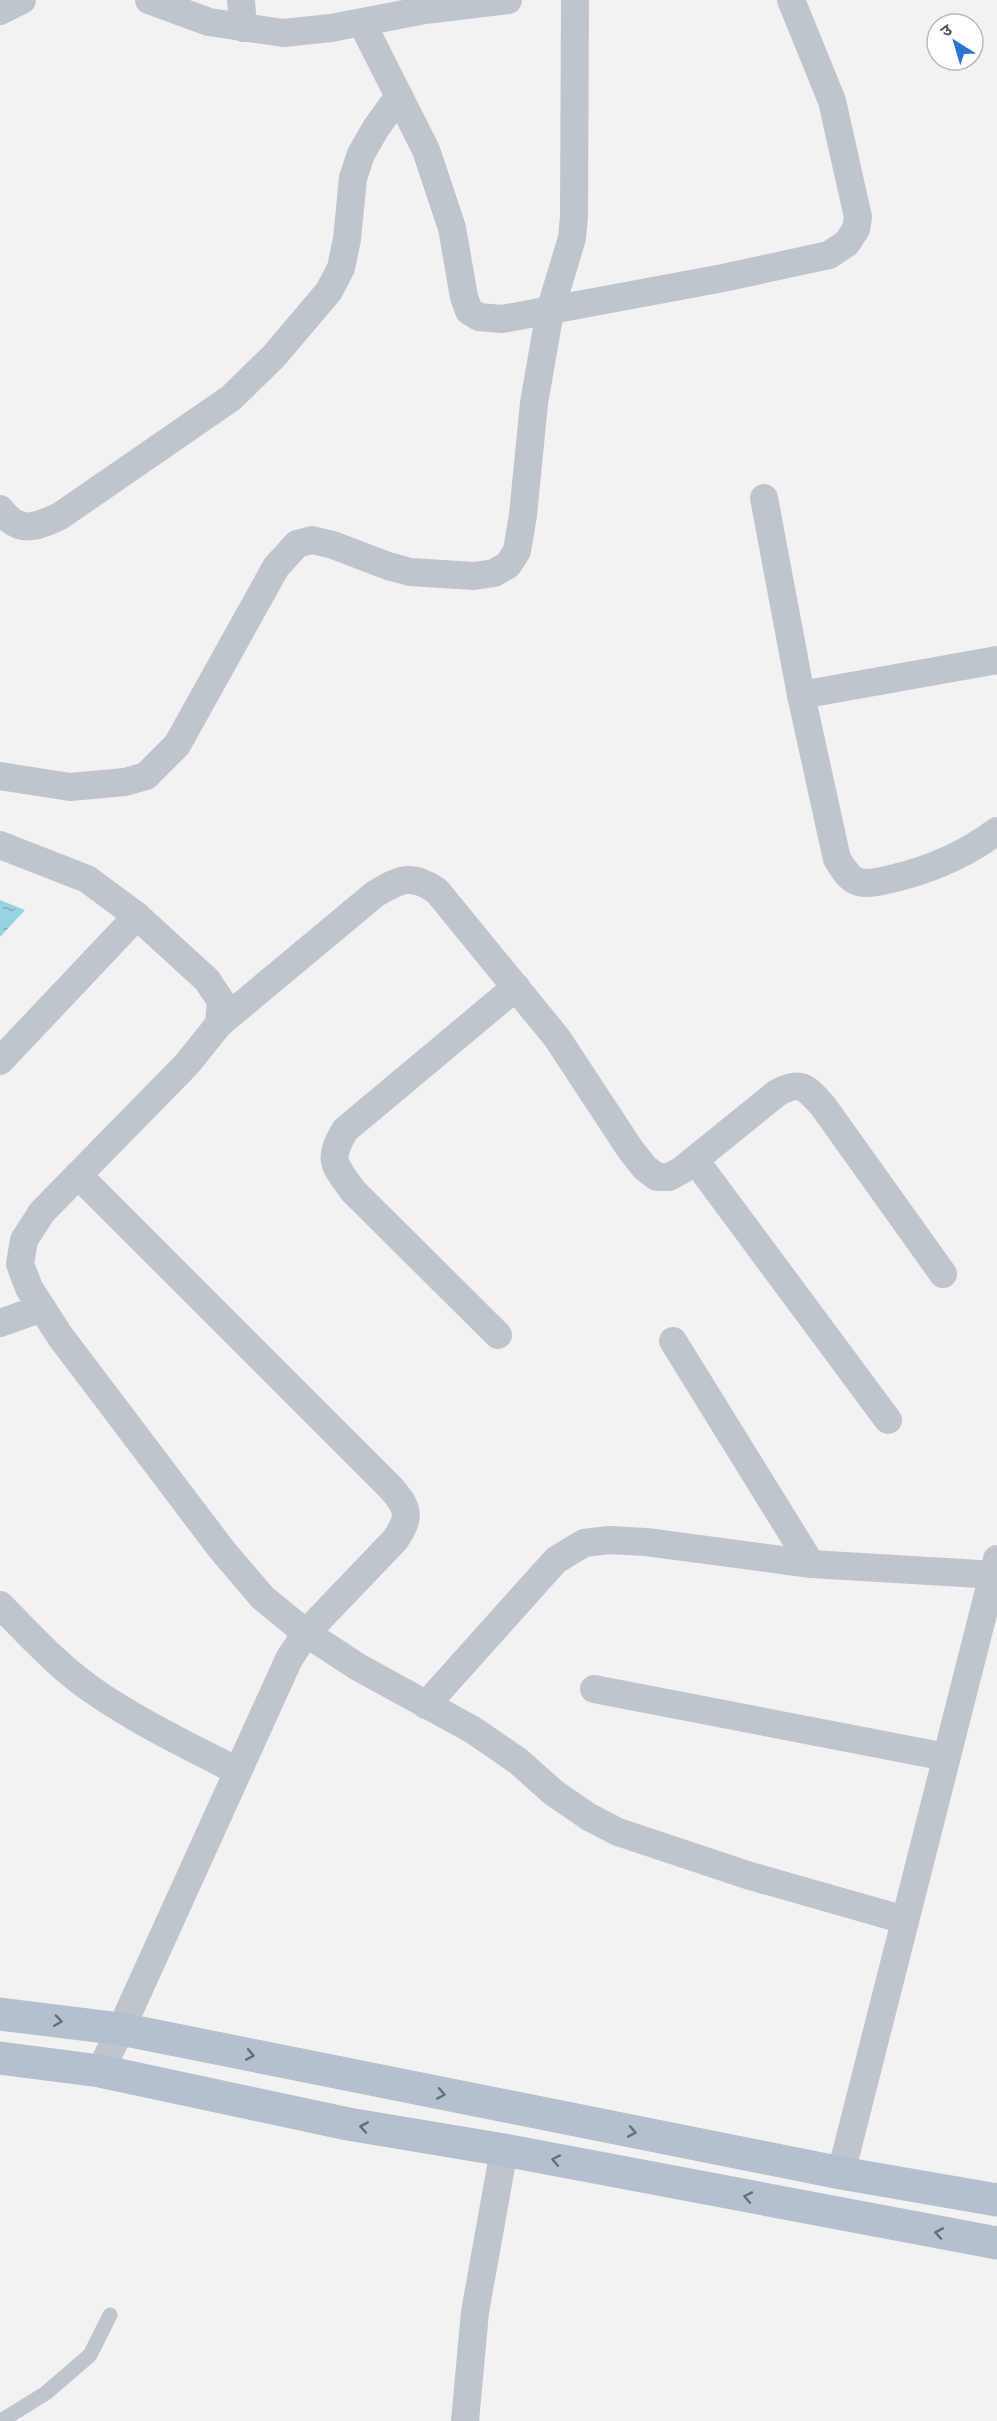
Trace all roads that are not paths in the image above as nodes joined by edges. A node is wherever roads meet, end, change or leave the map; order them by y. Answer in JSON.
{"nodes":[{"id":1,"x":22,"y":0,"type":"edge"},
{"id":2,"x":149,"y":0,"type":"edge"},
{"id":3,"x":241,"y":0,"type":"edge"},
{"id":4,"x":508,"y":0,"type":"edge"},
{"id":5,"x":575,"y":0,"type":"edge"},
{"id":6,"x":791,"y":0,"type":"edge"},
{"id":7,"x":473,"y":2,"type":"edge"},
{"id":8,"x":0,"y":11,"type":"edge"},
{"id":9,"x":362,"y":23,"type":"junction"},
{"id":10,"x":243,"y":28,"type":"junction"},
{"id":11,"x":399,"y":96,"type":"junction"},
{"id":12,"x":550,"y":310,"type":"junction"},
{"id":13,"x":764,"y":498,"type":"dead end"},
{"id":14,"x":0,"y":509,"type":"edge"},
{"id":15,"x":997,"y":660,"type":"edge"},
{"id":16,"x":801,"y":694,"type":"junction"},
{"id":17,"x":0,"y":776,"type":"edge"},
{"id":18,"x":997,"y":831,"type":"edge"},
{"id":19,"x":0,"y":845,"type":"edge"},
{"id":20,"x":137,"y":916,"type":"junction"},
{"id":21,"x":516,"y":987,"type":"junction"},
{"id":22,"x":219,"y":1024,"type":"junction"},
{"id":23,"x":0,"y":1061,"type":"edge"},
{"id":24,"x":695,"y":1160,"type":"junction"},
{"id":25,"x":78,"y":1175,"type":"junction"},
{"id":26,"x":0,"y":1241,"type":"edge"},
{"id":27,"x":20,"y":1264,"type":"junction"},
{"id":28,"x":943,"y":1274,"type":"dead end"},
{"id":29,"x":42,"y":1308,"type":"junction"},
{"id":30,"x":0,"y":1323,"type":"edge"},
{"id":31,"x":498,"y":1335,"type":"dead end"},
{"id":32,"x":673,"y":1341,"type":"dead end"},
{"id":33,"x":888,"y":1420,"type":"dead end"},
{"id":34,"x":811,"y":1564,"type":"junction"},
{"id":35,"x":996,"y":1570,"type":"edge"},
{"id":36,"x":0,"y":1605,"type":"edge"},
{"id":37,"x":306,"y":1633,"type":"junction"},
{"id":38,"x":594,"y":1689,"type":"dead end"},
{"id":39,"x":426,"y":1705,"type":"junction"},
{"id":40,"x":946,"y":1757,"type":"junction"},
{"id":41,"x":237,"y":1771,"type":"junction"},
{"id":42,"x":904,"y":1920,"type":"junction"},
{"id":43,"x":0,"y":2014,"type":"edge"},
{"id":44,"x":121,"y":2029,"type":"junction"},
{"id":45,"x":0,"y":2058,"type":"edge"},
{"id":46,"x":100,"y":2071,"type":"junction"},
{"id":47,"x":504,"y":2150,"type":"junction"},
{"id":48,"x":841,"y":2173,"type":"junction"},
{"id":49,"x":997,"y":2200,"type":"edge"},
{"id":50,"x":997,"y":2243,"type":"edge"},
{"id":51,"x":110,"y":2315,"type":"dead end"},
{"id":52,"x":1,"y":2421,"type":"edge"},
{"id":53,"x":465,"y":2421,"type":"edge"}],
"edges":[{"from":1,"to":8,"type":"street"},
{"from":2,"to":10,"type":"street"},
{"from":3,"to":10,"type":"street"},
{"from":4,"to":7,"type":"street"},
{"from":5,"to":12,"type":"street"},
{"from":6,"to":12,"type":"street"},
{"from":7,"to":9,"type":"street"},
{"from":9,"to":10,"type":"street"},
{"from":9,"to":11,"type":"street"},
{"from":11,"to":12,"type":"street"},
{"from":11,"to":14,"type":"street"},
{"from":12,"to":17,"type":"street"},
{"from":13,"to":16,"type":"street"},
{"from":15,"to":16,"type":"street"},
{"from":16,"to":18,"type":"street"},
{"from":19,"to":20,"type":"street"},
{"from":20,"to":22,"type":"street"},
{"from":20,"to":23,"type":"street"},
{"from":21,"to":22,"type":"street"},
{"from":21,"to":24,"type":"street"},
{"from":21,"to":31,"type":"street"},
{"from":22,"to":25,"type":"street"},
{"from":24,"to":28,"type":"street"},
{"from":24,"to":33,"type":"street"},
{"from":25,"to":27,"type":"street"},
{"from":25,"to":37,"type":"street"},
{"from":26,"to":27,"type":"street"},
{"from":27,"to":29,"type":"street"},
{"from":29,"to":30,"type":"street"},
{"from":29,"to":37,"type":"street"},
{"from":32,"to":34,"type":"street"},
{"from":34,"to":35,"type":"street"},
{"from":34,"to":39,"type":"street"},
{"from":35,"to":40,"type":"street"},
{"from":36,"to":41,"type":"street"},
{"from":37,"to":39,"type":"street"},
{"from":37,"to":41,"type":"street"},
{"from":38,"to":40,"type":"street"},
{"from":39,"to":42,"type":"street"},
{"from":40,"to":42,"type":"street"},
{"from":41,"to":44,"type":"street"},
{"from":42,"to":48,"type":"street"},
{"from":43,"to":44,"type":"main road","one_way":true},
{"from":44,"to":46,"type":"street"},
{"from":44,"to":48,"type":"main road","one_way":true},
{"from":45,"to":46,"type":"main road"},
{"from":47,"to":46,"type":"main road","one_way":true},
{"from":50,"to":47,"type":"main road","one_way":true},
{"from":47,"to":53,"type":"street"},
{"from":48,"to":49,"type":"main road"},
{"from":51,"to":52,"type":"lane"}]}
